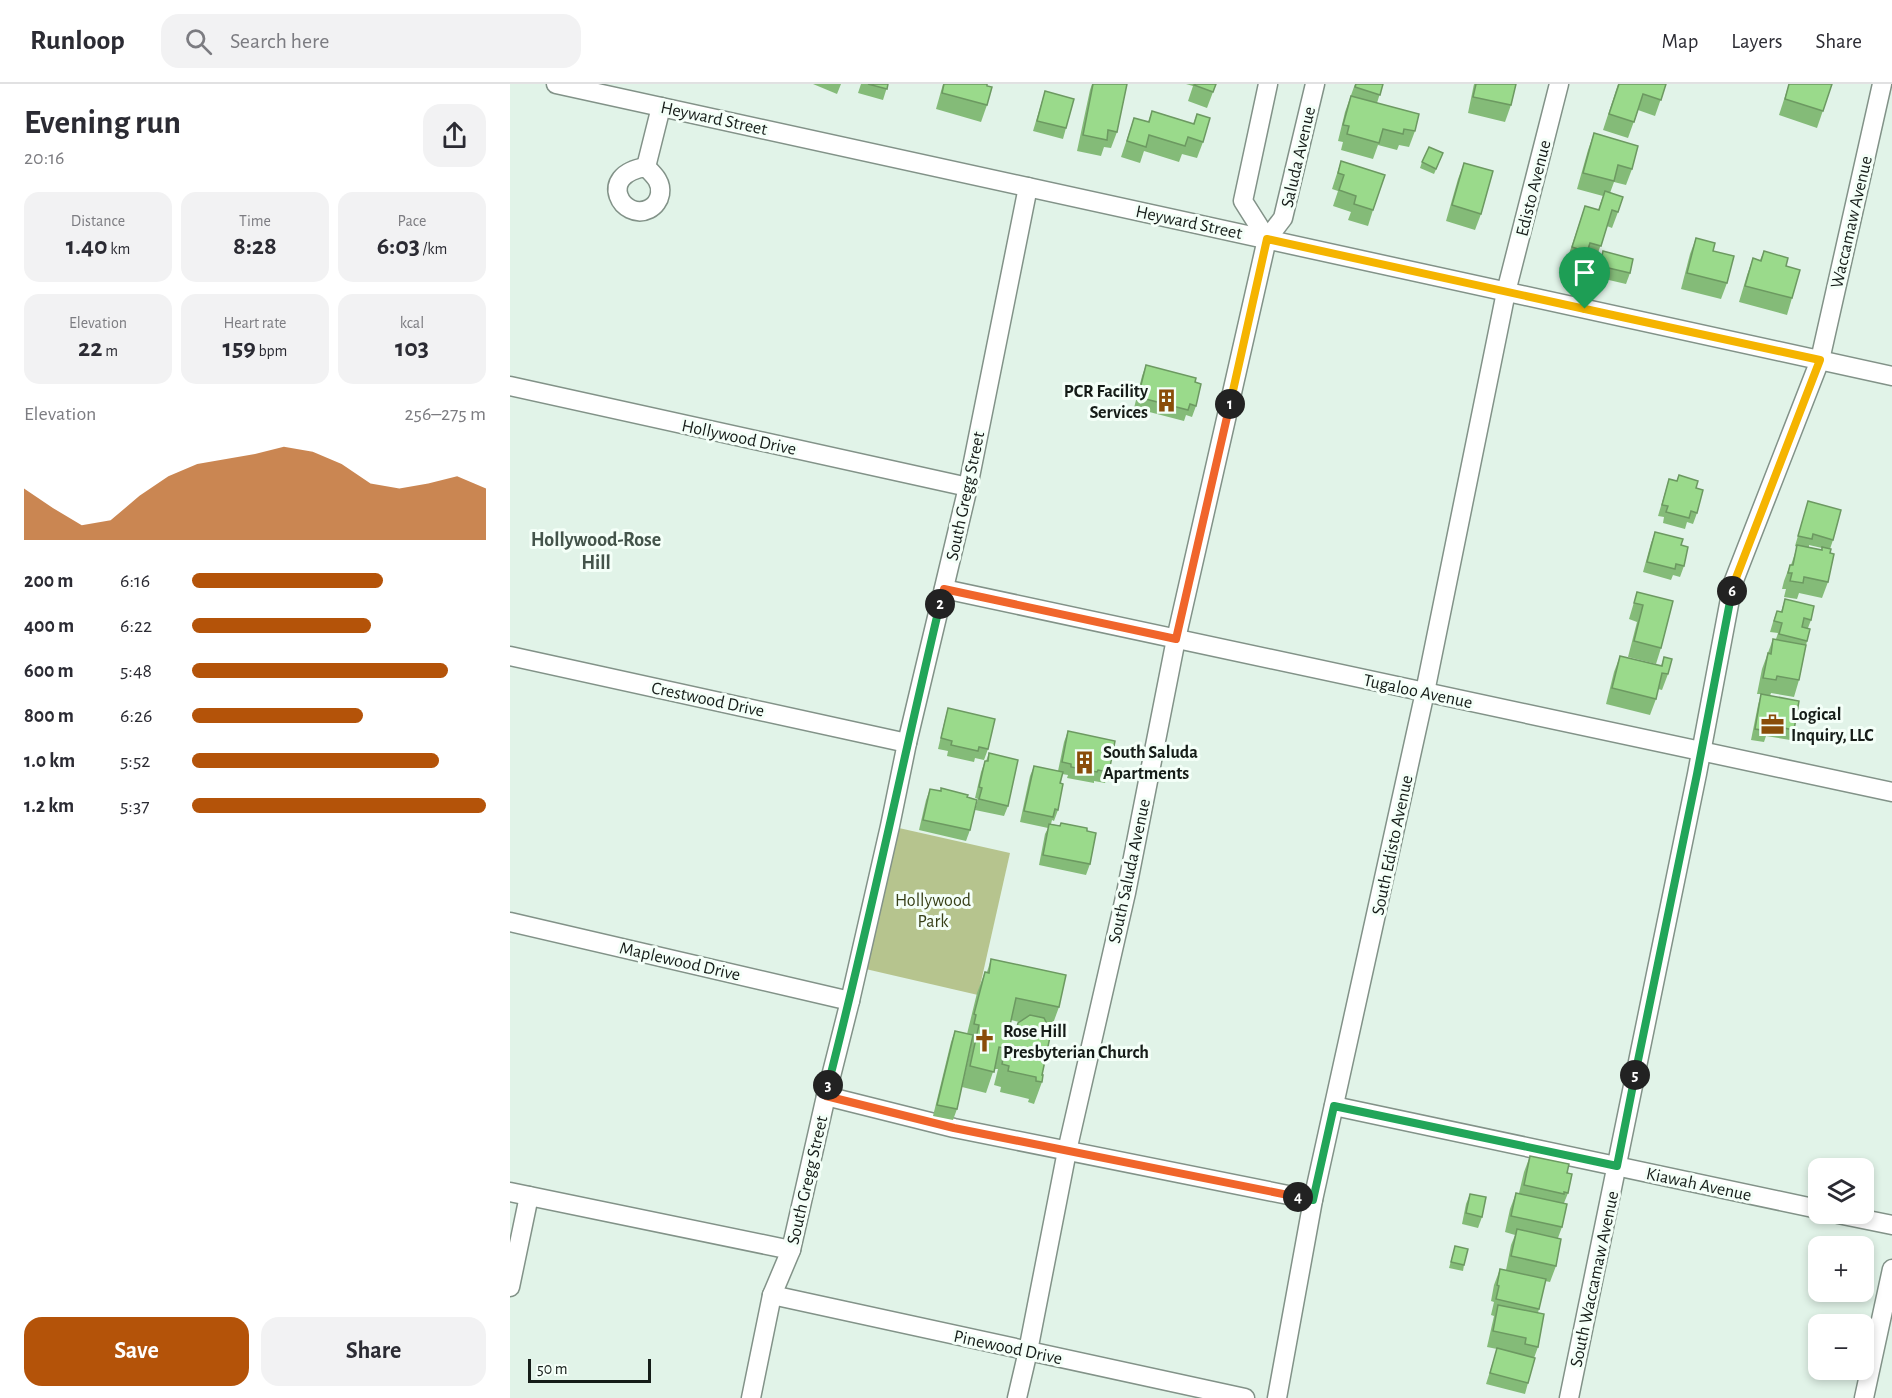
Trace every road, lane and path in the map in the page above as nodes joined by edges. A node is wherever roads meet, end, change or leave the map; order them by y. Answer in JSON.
{"nodes":[{"id":1,"x":556,"y":84,"type":"edge"},
{"id":2,"x":1268,"y":84,"type":"edge"},
{"id":3,"x":1315,"y":84,"type":"edge"},
{"id":4,"x":1560,"y":84,"type":"edge"},
{"id":5,"x":1882,"y":84,"type":"edge"},
{"id":6,"x":661,"y":107,"type":"junction"},
{"id":7,"x":646,"y":167,"type":"dead end"},
{"id":8,"x":1028,"y":187,"type":"junction"},
{"id":9,"x":1267,"y":239,"type":"junction"},
{"id":10,"x":1506,"y":292,"type":"junction"},
{"id":11,"x":1820,"y":360,"type":"junction"},
{"id":12,"x":1892,"y":376,"type":"edge"},
{"id":13,"x":510,"y":386,"type":"edge"},
{"id":14,"x":968,"y":488,"type":"junction"},
{"id":15,"x":944,"y":589,"type":"junction"},
{"id":16,"x":1176,"y":639,"type":"junction"},
{"id":17,"x":510,"y":656,"type":"edge"},
{"id":18,"x":1425,"y":692,"type":"junction"},
{"id":19,"x":907,"y":743,"type":"junction"},
{"id":20,"x":1702,"y":752,"type":"junction"},
{"id":21,"x":1892,"y":792,"type":"edge"},
{"id":22,"x":510,"y":922,"type":"edge"},
{"id":23,"x":850,"y":1001,"type":"junction"},
{"id":24,"x":826,"y":1096,"type":"junction"},
{"id":25,"x":1334,"y":1106,"type":"junction"},
{"id":26,"x":1067,"y":1151,"type":"junction"},
{"id":27,"x":1617,"y":1166,"type":"junction"},
{"id":28,"x":510,"y":1192,"type":"edge"},
{"id":29,"x":529,"y":1196,"type":"junction"},
{"id":30,"x":1313,"y":1200,"type":"junction"},
{"id":31,"x":1808,"y":1207,"type":"edge"},
{"id":32,"x":1874,"y":1221,"type":"edge"},
{"id":33,"x":1892,"y":1225,"type":"edge"},
{"id":34,"x":791,"y":1250,"type":"junction"},
{"id":35,"x":1892,"y":1269,"type":"edge"},
{"id":36,"x":510,"y":1287,"type":"edge"},
{"id":37,"x":771,"y":1295,"type":"junction"},
{"id":38,"x":1028,"y":1351,"type":"junction"},
{"id":39,"x":751,"y":1398,"type":"edge"},
{"id":40,"x":1017,"y":1398,"type":"edge"},
{"id":41,"x":1245,"y":1398,"type":"edge"},
{"id":42,"x":1277,"y":1398,"type":"edge"},
{"id":43,"x":1569,"y":1398,"type":"edge"},
{"id":44,"x":1864,"y":1398,"type":"edge"}],
"edges":[{"from":1,"to":6,"type":"street","name":"Heyward Street"},
{"from":2,"to":9,"type":"street","name":"Saluda Avenue"},
{"from":3,"to":9,"type":"street","name":"Saluda Avenue"},
{"from":4,"to":10,"type":"street","name":"Edisto Avenue"},
{"from":5,"to":11,"type":"street","name":"Waccamaw Avenue"},
{"from":6,"to":7,"type":"street"},
{"from":6,"to":8,"type":"street","name":"Heyward Street"},
{"from":8,"to":9,"type":"street","name":"Heyward Street"},
{"from":8,"to":14,"type":"street","name":"South Gregg Street"},
{"from":9,"to":10,"type":"street","name":"Heyward Street"},
{"from":9,"to":16,"type":"street","name":"South Saluda Avenue"},
{"from":10,"to":11,"type":"street","name":"Heyward Street"},
{"from":10,"to":18,"type":"street","name":"South Edisto Avenue"},
{"from":11,"to":12,"type":"street","name":"Heyward Street"},
{"from":11,"to":20,"type":"street","name":"South Waccamaw Avenue"},
{"from":13,"to":14,"type":"street","name":"Hollywood Drive"},
{"from":14,"to":15,"type":"street","name":"South Gregg Street"},
{"from":15,"to":16,"type":"street","name":"Tugaloo Avenue"},
{"from":15,"to":19,"type":"street","name":"South Gregg Street"},
{"from":16,"to":18,"type":"street","name":"Tugaloo Avenue"},
{"from":16,"to":26,"type":"street","name":"South Saluda Avenue"},
{"from":17,"to":19,"type":"street","name":"Crestwood Drive"},
{"from":18,"to":20,"type":"street","name":"Tugaloo Avenue"},
{"from":18,"to":25,"type":"street","name":"South Edisto Avenue"},
{"from":19,"to":23,"type":"street","name":"South Gregg Street"},
{"from":20,"to":21,"type":"street","name":"Tugaloo Avenue"},
{"from":20,"to":27,"type":"street","name":"South Waccamaw Avenue"},
{"from":22,"to":23,"type":"street","name":"Maplewood Drive"},
{"from":23,"to":24,"type":"street","name":"South Gregg Street"},
{"from":24,"to":26,"type":"street"},
{"from":24,"to":34,"type":"street","name":"South Gregg Street"},
{"from":25,"to":27,"type":"street","name":"Kiawah Avenue"},
{"from":25,"to":30,"type":"street","name":"South Edisto Avenue"},
{"from":26,"to":30,"type":"street"},
{"from":26,"to":38,"type":"street","name":"South Saluda Avenue"},
{"from":27,"to":31,"type":"street","name":"Kiawah Avenue"},
{"from":27,"to":43,"type":"street","name":"South Waccamaw Avenue"},
{"from":28,"to":29,"type":"street"},
{"from":29,"to":34,"type":"street"},
{"from":29,"to":36,"type":"street"},
{"from":30,"to":42,"type":"street","name":"South Edisto Avenue"},
{"from":32,"to":33,"type":"street"},
{"from":34,"to":37,"type":"street","name":"South Gregg Street"},
{"from":35,"to":44,"type":"street"},
{"from":37,"to":38,"type":"street","name":"Pinewood Drive"},
{"from":37,"to":39,"type":"street","name":"South Gregg Street"},
{"from":38,"to":40,"type":"street","name":"South Saluda Avenue"},
{"from":38,"to":41,"type":"street","name":"Pinewood Drive"}]}
